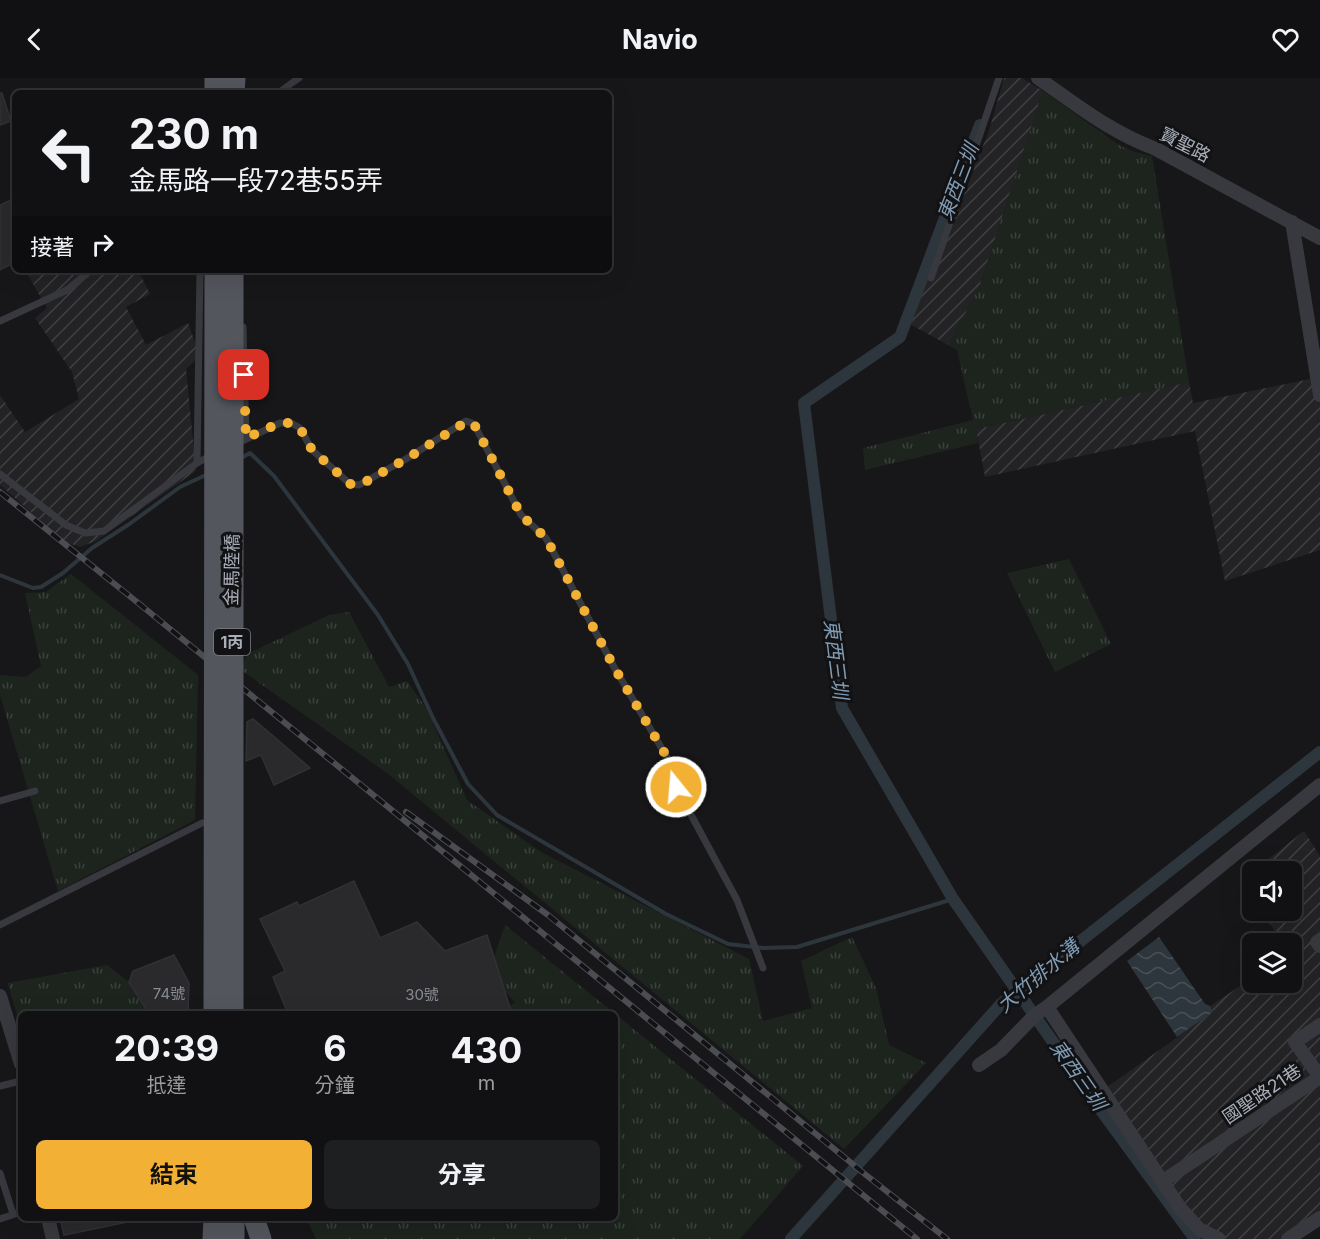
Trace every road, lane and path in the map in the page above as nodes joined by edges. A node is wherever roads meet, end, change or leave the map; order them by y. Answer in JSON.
{"nodes":[{"id":1,"x":299,"y":78,"type":"edge"},
{"id":2,"x":999,"y":78,"type":"edge"},
{"id":3,"x":1038,"y":78,"type":"edge"},
{"id":4,"x":282,"y":90,"type":"edge"},
{"id":5,"x":1292,"y":222,"type":"junction"},
{"id":6,"x":1320,"y":238,"type":"edge"},
{"id":7,"x":88,"y":273,"type":"edge"},
{"id":8,"x":200,"y":273,"type":"edge"},
{"id":9,"x":215,"y":273,"type":"edge"},
{"id":10,"x":233,"y":273,"type":"edge"},
{"id":11,"x":931,"y":278,"type":"dead end"},
{"id":12,"x":243,"y":315,"type":"dead end"},
{"id":13,"x":0,"y":321,"type":"edge"},
{"id":14,"x":1320,"y":395,"type":"edge"},
{"id":15,"x":246,"y":438,"type":"junction"},
{"id":16,"x":197,"y":463,"type":"junction"},
{"id":17,"x":0,"y":474,"type":"edge"},
{"id":18,"x":1320,"y":785,"type":"edge"},
{"id":19,"x":34,"y":791,"type":"dead end"},
{"id":20,"x":0,"y":801,"type":"edge"},
{"id":21,"x":202,"y":823,"type":"dead end"},
{"id":22,"x":0,"y":925,"type":"edge"},
{"id":23,"x":763,"y":968,"type":"dead end"},
{"id":24,"x":0,"y":996,"type":"edge"},
{"id":25,"x":1047,"y":1007,"type":"junction"},
{"id":26,"x":214,"y":1011,"type":"edge"},
{"id":27,"x":233,"y":1011,"type":"edge"},
{"id":28,"x":1320,"y":1025,"type":"edge"},
{"id":29,"x":18,"y":1054,"type":"edge"},
{"id":30,"x":979,"y":1065,"type":"dead end"},
{"id":31,"x":18,"y":1082,"type":"edge"},
{"id":32,"x":0,"y":1086,"type":"edge"},
{"id":33,"x":0,"y":1173,"type":"edge"},
{"id":34,"x":1163,"y":1181,"type":"junction"},
{"id":35,"x":18,"y":1213,"type":"edge"},
{"id":36,"x":13,"y":1214,"type":"junction"},
{"id":37,"x":1320,"y":1218,"type":"edge"},
{"id":38,"x":0,"y":1219,"type":"edge"},
{"id":39,"x":49,"y":1221,"type":"edge"},
{"id":40,"x":214,"y":1221,"type":"edge"},
{"id":41,"x":234,"y":1221,"type":"edge"},
{"id":42,"x":255,"y":1221,"type":"edge"},
{"id":43,"x":53,"y":1239,"type":"edge"},
{"id":44,"x":213,"y":1239,"type":"edge"},
{"id":45,"x":234,"y":1239,"type":"edge"},
{"id":46,"x":261,"y":1239,"type":"edge"},
{"id":47,"x":1219,"y":1239,"type":"edge"},
{"id":48,"x":1288,"y":1239,"type":"edge"}],
"edges":[{"from":1,"to":4,"type":"lane"},
{"from":2,"to":11,"type":"lane"},
{"from":3,"to":5,"type":"street","name":"寶聖路"},
{"from":5,"to":6,"type":"street","name":"寶聖路"},
{"from":5,"to":14,"type":"street"},
{"from":7,"to":13,"type":"lane"},
{"from":8,"to":16,"type":"lane"},
{"from":9,"to":26,"type":"main road","name":"金馬陸橋","number":"1丙","bridge":true},
{"from":10,"to":27,"type":"main road","name":"金馬陸橋","number":"1丙","bridge":true},
{"from":12,"to":15,"type":"lane"},
{"from":15,"to":16,"type":"lane"},
{"from":15,"to":23,"type":"lane"},
{"from":16,"to":17,"type":"lane"},
{"from":18,"to":25,"type":"street"},
{"from":19,"to":20,"type":"lane"},
{"from":21,"to":22,"type":"lane"},
{"from":24,"to":29,"type":"street"},
{"from":25,"to":30,"type":"street"},
{"from":25,"to":34,"type":"street"},
{"from":28,"to":34,"type":"street","name":"國聖路21巷"},
{"from":31,"to":32,"type":"lane"},
{"from":33,"to":36,"type":"lane"},
{"from":34,"to":47,"type":"street"},
{"from":35,"to":36,"type":"lane"},
{"from":36,"to":38,"type":"lane"},
{"from":37,"to":48,"type":"street"},
{"from":39,"to":43,"type":"street"},
{"from":40,"to":44,"type":"main road"},
{"from":41,"to":45,"type":"main road"},
{"from":42,"to":46,"type":"main road"}]}
